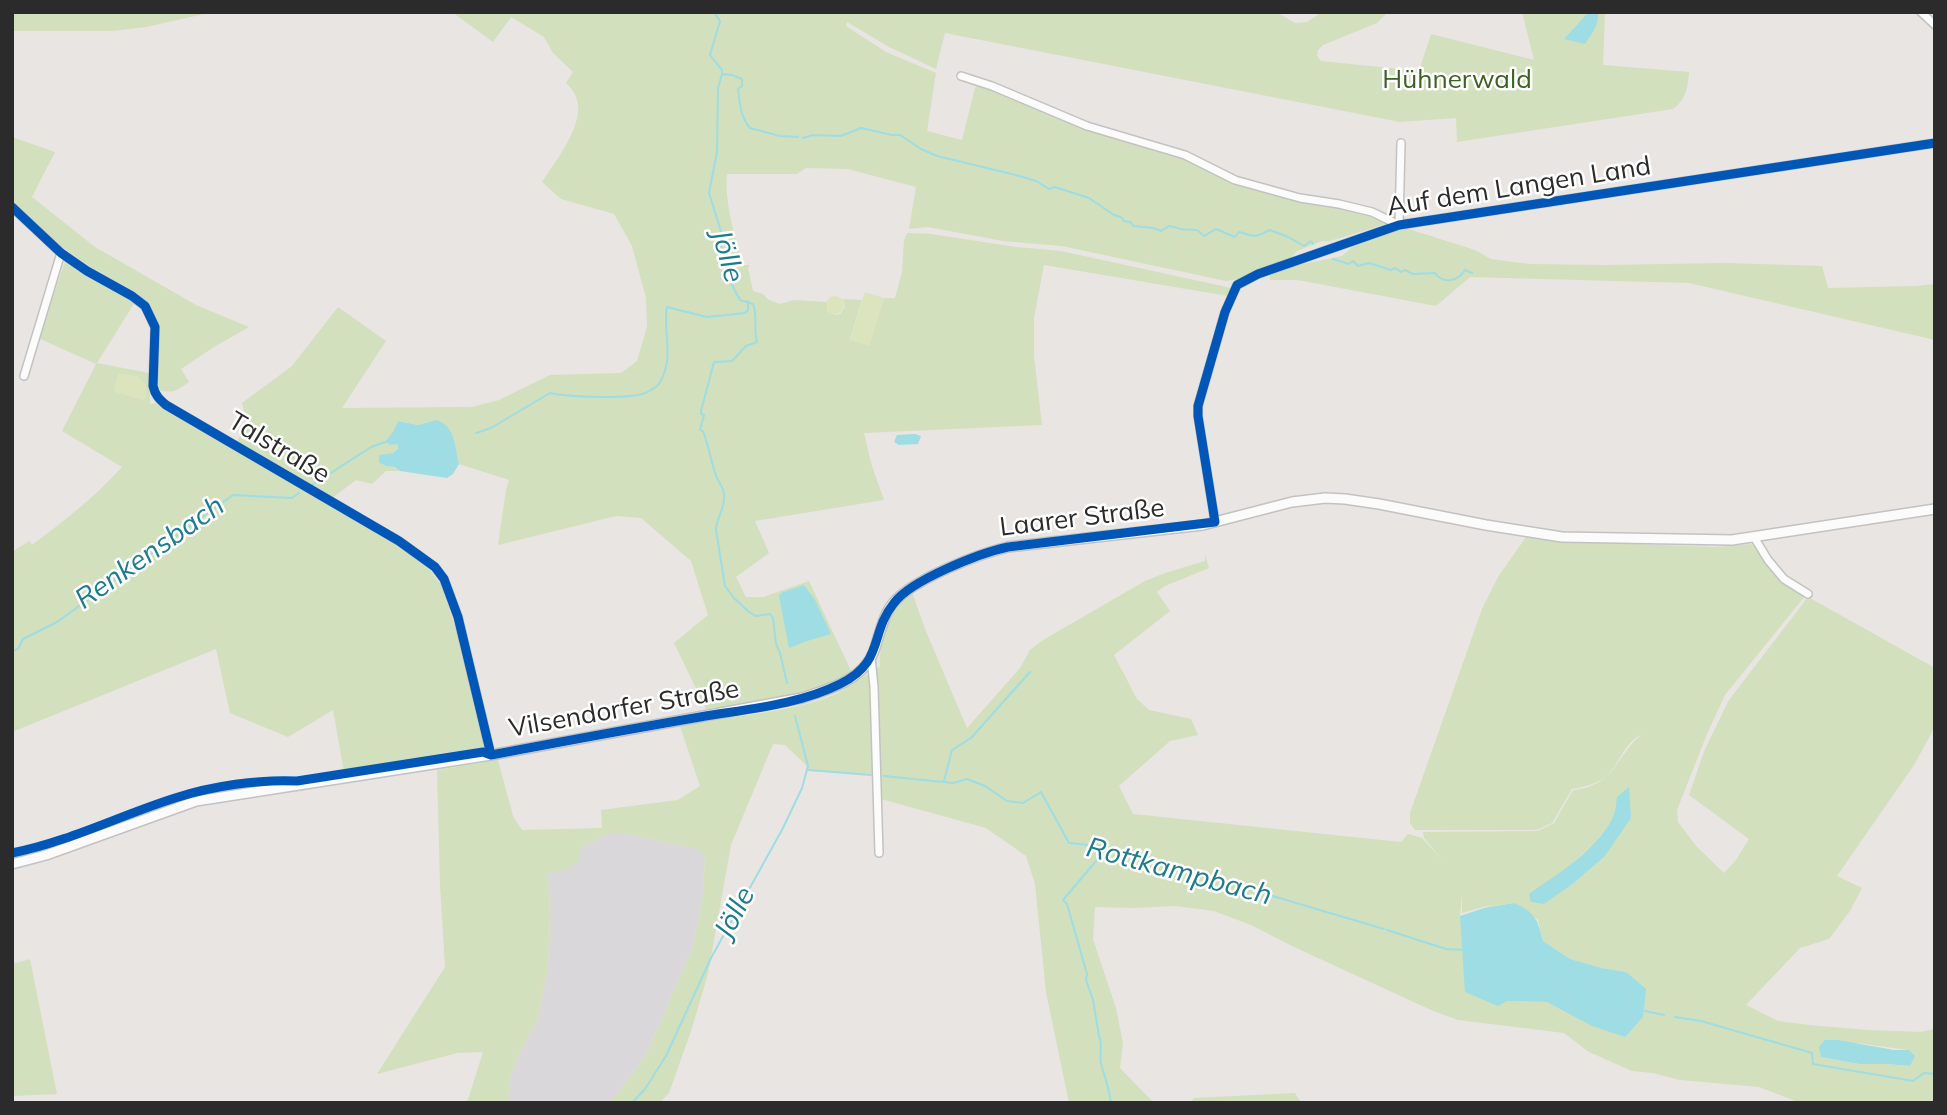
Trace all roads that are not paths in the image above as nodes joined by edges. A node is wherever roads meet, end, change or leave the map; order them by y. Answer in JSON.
{"nodes":[{"id":1,"x":1921,"y":12,"type":"edge"},
{"id":2,"x":1935,"y":25,"type":"edge"},
{"id":3,"x":961,"y":76,"type":"dead end"},
{"id":4,"x":1401,"y":143,"type":"dead end"},
{"id":5,"x":1935,"y":143,"type":"edge"},
{"id":6,"x":12,"y":207,"type":"edge"},
{"id":7,"x":1399,"y":225,"type":"junction"},
{"id":8,"x":61,"y":253,"type":"junction"},
{"id":9,"x":24,"y":376,"type":"dead end"},
{"id":10,"x":1935,"y":509,"type":"edge"},
{"id":11,"x":1214,"y":522,"type":"junction"},
{"id":12,"x":1754,"y":537,"type":"junction"},
{"id":13,"x":1808,"y":594,"type":"dead end"},
{"id":14,"x":872,"y":657,"type":"junction"},
{"id":15,"x":766,"y":705,"type":"joint"},
{"id":16,"x":491,"y":755,"type":"junction"},
{"id":17,"x":879,"y":853,"type":"dead end"},
{"id":18,"x":12,"y":864,"type":"edge"}],
"edges":[{"from":1,"to":2,"type":"street"},
{"from":3,"to":7,"type":"street","name":"Auf dem Langen Land"},
{"from":4,"to":7,"type":"street"},
{"from":5,"to":7,"type":"street","name":"Auf dem Langen Land"},
{"from":6,"to":8,"type":"street","name":"Talstraße"},
{"from":7,"to":11,"type":"street","name":"Auf dem Langen Land"},
{"from":8,"to":9,"type":"street"},
{"from":8,"to":16,"type":"street","name":"Talstraße"},
{"from":10,"to":12,"type":"street","name":"Laarer Straße"},
{"from":11,"to":12,"type":"street","name":"Laarer Straße"},
{"from":11,"to":14,"type":"street","name":"Laarer Straße"},
{"from":12,"to":13,"type":"street"},
{"from":14,"to":15,"type":"street","name":"Laarer Straße"},
{"from":14,"to":17,"type":"street"},
{"from":15,"to":16,"type":"street","name":"Vilsendorfer Straße"},
{"from":16,"to":18,"type":"street","name":"Vilsendorfer Straße"}]}
